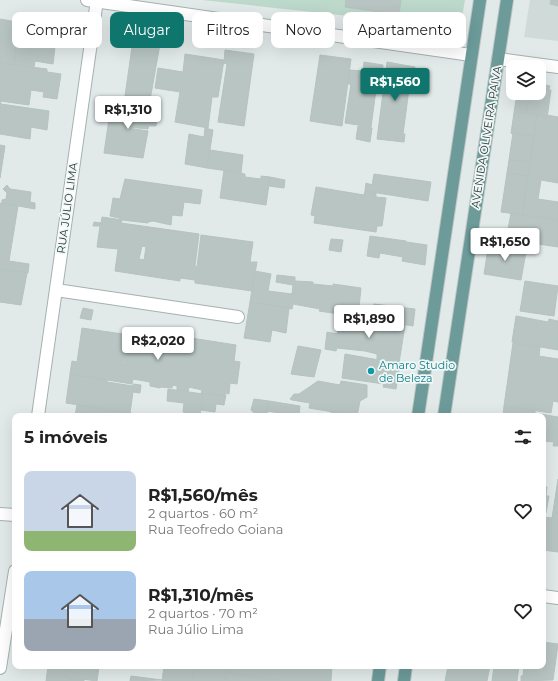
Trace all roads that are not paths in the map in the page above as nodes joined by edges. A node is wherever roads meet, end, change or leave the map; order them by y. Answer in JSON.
{"nodes":[{"id":1,"x":94,"y":0,"type":"edge"},
{"id":2,"x":480,"y":0,"type":"edge"},
{"id":3,"x":507,"y":0,"type":"edge"},
{"id":4,"x":471,"y":55,"type":"junction"},
{"id":5,"x":498,"y":59,"type":"junction"},
{"id":6,"x":558,"y":67,"type":"edge"},
{"id":7,"x":56,"y":290,"type":"junction"},
{"id":8,"x":238,"y":317,"type":"dead end"},
{"id":9,"x":38,"y":413,"type":"edge"},
{"id":10,"x":418,"y":413,"type":"edge"},
{"id":11,"x":444,"y":413,"type":"edge"},
{"id":12,"x":0,"y":514,"type":"edge"},
{"id":13,"x":12,"y":516,"type":"edge"},
{"id":14,"x":12,"y":590,"type":"edge"},
{"id":15,"x":546,"y":596,"type":"edge"},
{"id":16,"x":558,"y":598,"type":"edge"},
{"id":17,"x":0,"y":668,"type":"edge"},
{"id":18,"x":380,"y":669,"type":"edge"},
{"id":19,"x":406,"y":669,"type":"edge"},
{"id":20,"x":378,"y":681,"type":"edge"},
{"id":21,"x":404,"y":681,"type":"edge"}],
"edges":[{"from":1,"to":4,"type":"street"},
{"from":1,"to":7,"type":"street","name":"RUA JÚLIO LIMA"},
{"from":2,"to":4,"type":"main road"},
{"from":3,"to":5,"type":"main road","name":"AVENIDA OLIVEIRA PAIVA"},
{"from":4,"to":10,"type":"main road"},
{"from":5,"to":6,"type":"street"},
{"from":5,"to":11,"type":"main road","name":"AVENIDA OLIVEIRA PAIVA"},
{"from":7,"to":8,"type":"street"},
{"from":7,"to":9,"type":"street","name":"RUA JÚLIO LIMA"},
{"from":12,"to":13,"type":"street"},
{"from":14,"to":17,"type":"street"},
{"from":15,"to":16,"type":"street"},
{"from":18,"to":20,"type":"main road"},
{"from":19,"to":21,"type":"main road"}]}
